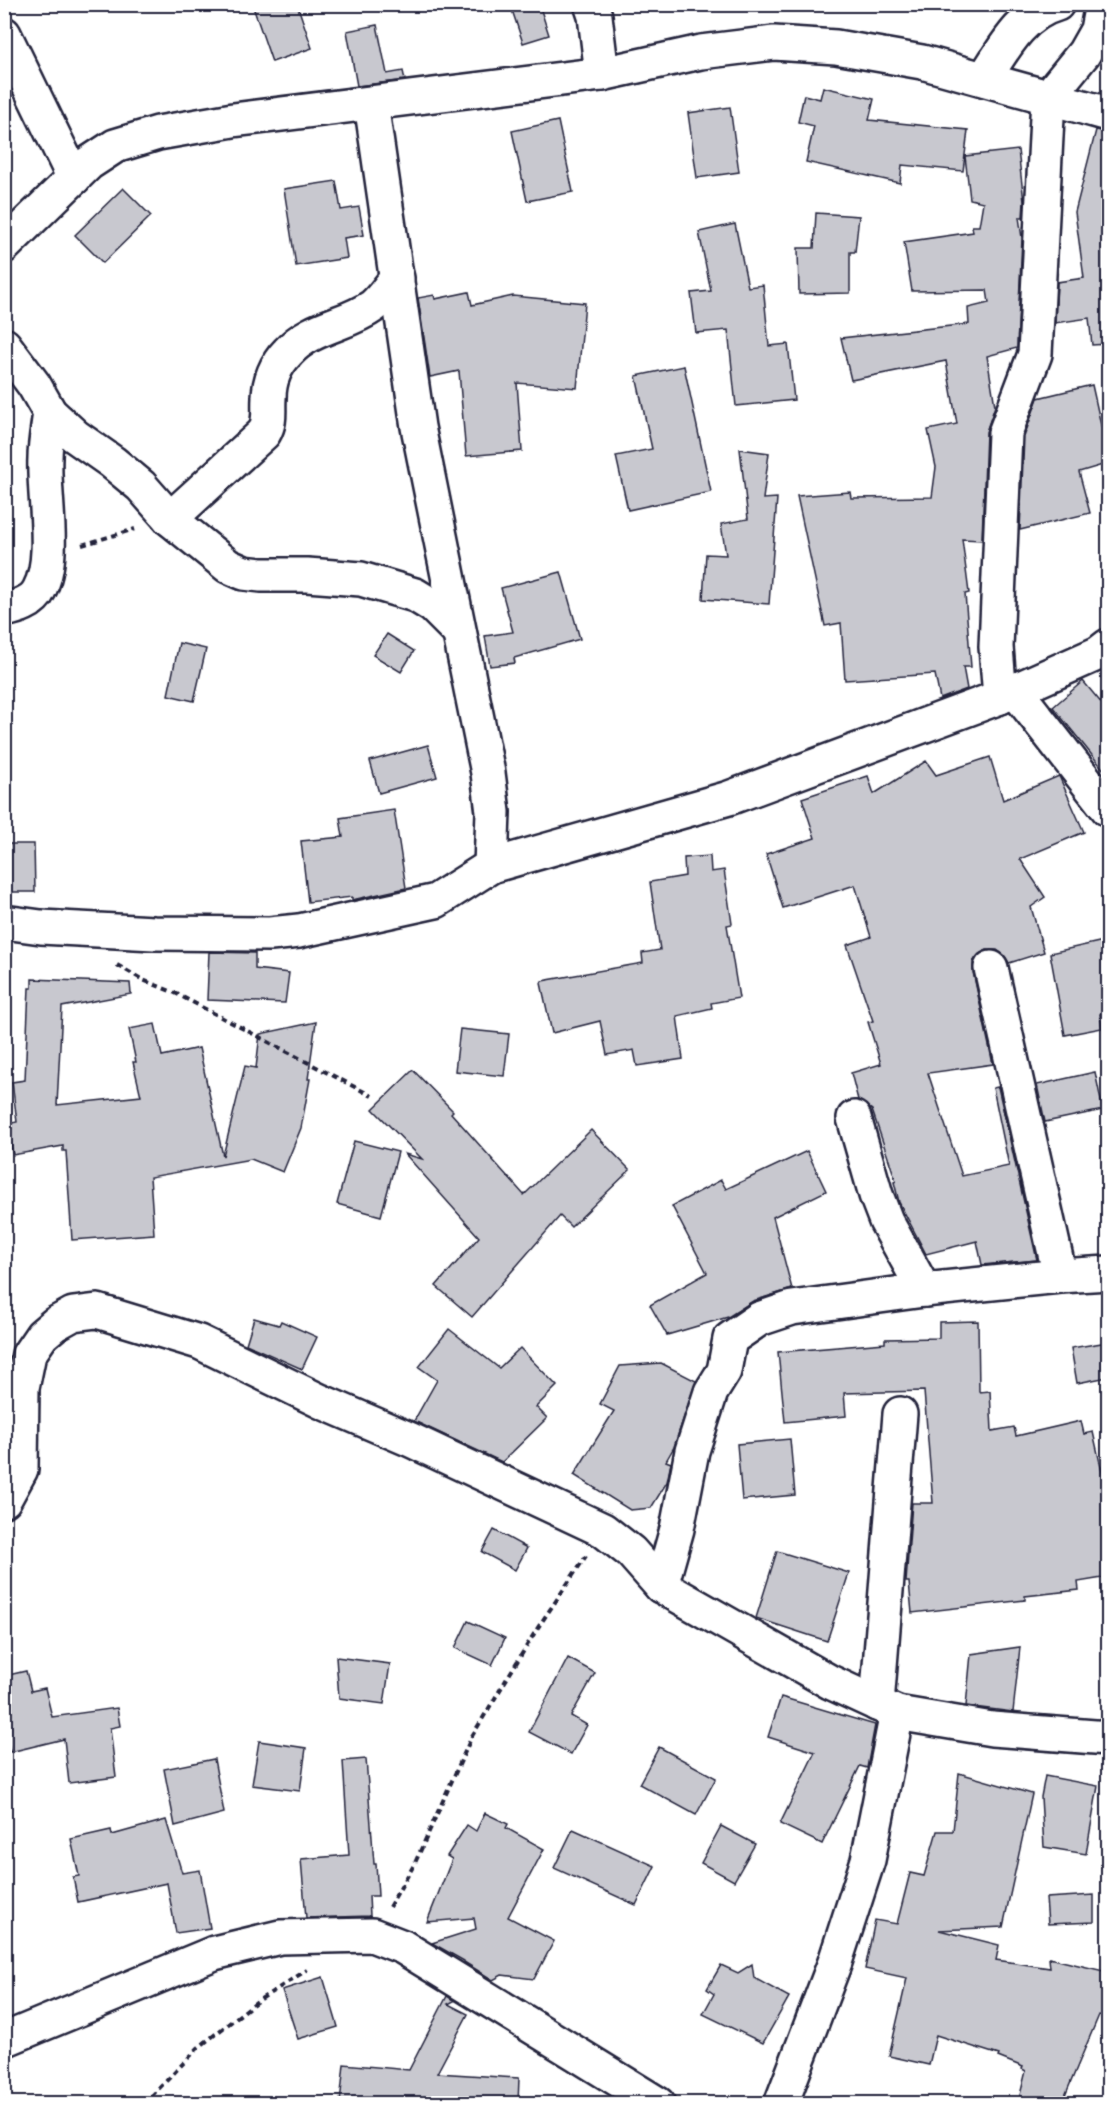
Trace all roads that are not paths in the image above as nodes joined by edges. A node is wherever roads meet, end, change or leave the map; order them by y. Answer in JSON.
{"nodes":[{"id":1,"x":591,"y":4,"type":"edge"},
{"id":2,"x":1057,"y":4,"type":"edge"},
{"id":3,"x":1102,"y":4,"type":"edge"},
{"id":4,"x":4,"y":34,"type":"edge"},
{"id":5,"x":603,"y":74,"type":"junction"},
{"id":6,"x":984,"y":79,"type":"junction"},
{"id":7,"x":1048,"y":97,"type":"junction"},
{"id":8,"x":371,"y":103,"type":"junction"},
{"id":9,"x":1108,"y":114,"type":"edge"},
{"id":10,"x":74,"y":178,"type":"junction"},
{"id":11,"x":4,"y":246,"type":"edge"},
{"id":12,"x":397,"y":278,"type":"junction"},
{"id":13,"x":4,"y":345,"type":"edge"},
{"id":14,"x":50,"y":413,"type":"junction"},
{"id":15,"x":170,"y":519,"type":"junction"},
{"id":16,"x":4,"y":610,"type":"edge"},
{"id":17,"x":459,"y":632,"type":"junction"},
{"id":18,"x":1108,"y":646,"type":"edge"},
{"id":19,"x":1007,"y":694,"type":"junction"},
{"id":20,"x":1108,"y":809,"type":"edge"},
{"id":21,"x":491,"y":866,"type":"junction"},
{"id":22,"x":4,"y":922,"type":"edge"},
{"id":23,"x":991,"y":968,"type":"dead end"},
{"id":24,"x":854,"y":1118,"type":"dead end"},
{"id":25,"x":1092,"y":1281,"type":"edge"},
{"id":26,"x":924,"y":1290,"type":"junction"},
{"id":27,"x":900,"y":1414,"type":"dead end"},
{"id":28,"x":4,"y":1500,"type":"edge"},
{"id":29,"x":661,"y":1586,"type":"junction"},
{"id":30,"x":887,"y":1709,"type":"junction"},
{"id":31,"x":1108,"y":1738,"type":"edge"},
{"id":32,"x":4,"y":2040,"type":"edge"},
{"id":33,"x":658,"y":2103,"type":"edge"},
{"id":34,"x":781,"y":2103,"type":"edge"}],
"edges":[{"from":1,"to":5,"type":"street"},
{"from":2,"to":6,"type":"street"},
{"from":3,"to":7,"type":"street"},
{"from":4,"to":10,"type":"street"},
{"from":5,"to":6,"type":"street"},
{"from":5,"to":8,"type":"street"},
{"from":6,"to":7,"type":"street"},
{"from":7,"to":9,"type":"street"},
{"from":7,"to":19,"type":"street"},
{"from":8,"to":10,"type":"street"},
{"from":8,"to":12,"type":"street"},
{"from":10,"to":11,"type":"street"},
{"from":12,"to":15,"type":"street"},
{"from":12,"to":17,"type":"street"},
{"from":13,"to":14,"type":"street"},
{"from":14,"to":15,"type":"street"},
{"from":14,"to":16,"type":"street"},
{"from":15,"to":17,"type":"street"},
{"from":17,"to":21,"type":"street"},
{"from":18,"to":19,"type":"street"},
{"from":19,"to":20,"type":"street"},
{"from":19,"to":21,"type":"street"},
{"from":21,"to":22,"type":"street"},
{"from":23,"to":25,"type":"street"},
{"from":24,"to":26,"type":"street"},
{"from":25,"to":26,"type":"street"},
{"from":26,"to":29,"type":"street"},
{"from":27,"to":30,"type":"street"},
{"from":28,"to":29,"type":"street"},
{"from":29,"to":30,"type":"street"},
{"from":30,"to":31,"type":"street"},
{"from":30,"to":34,"type":"street"},
{"from":32,"to":33,"type":"street"}]}
